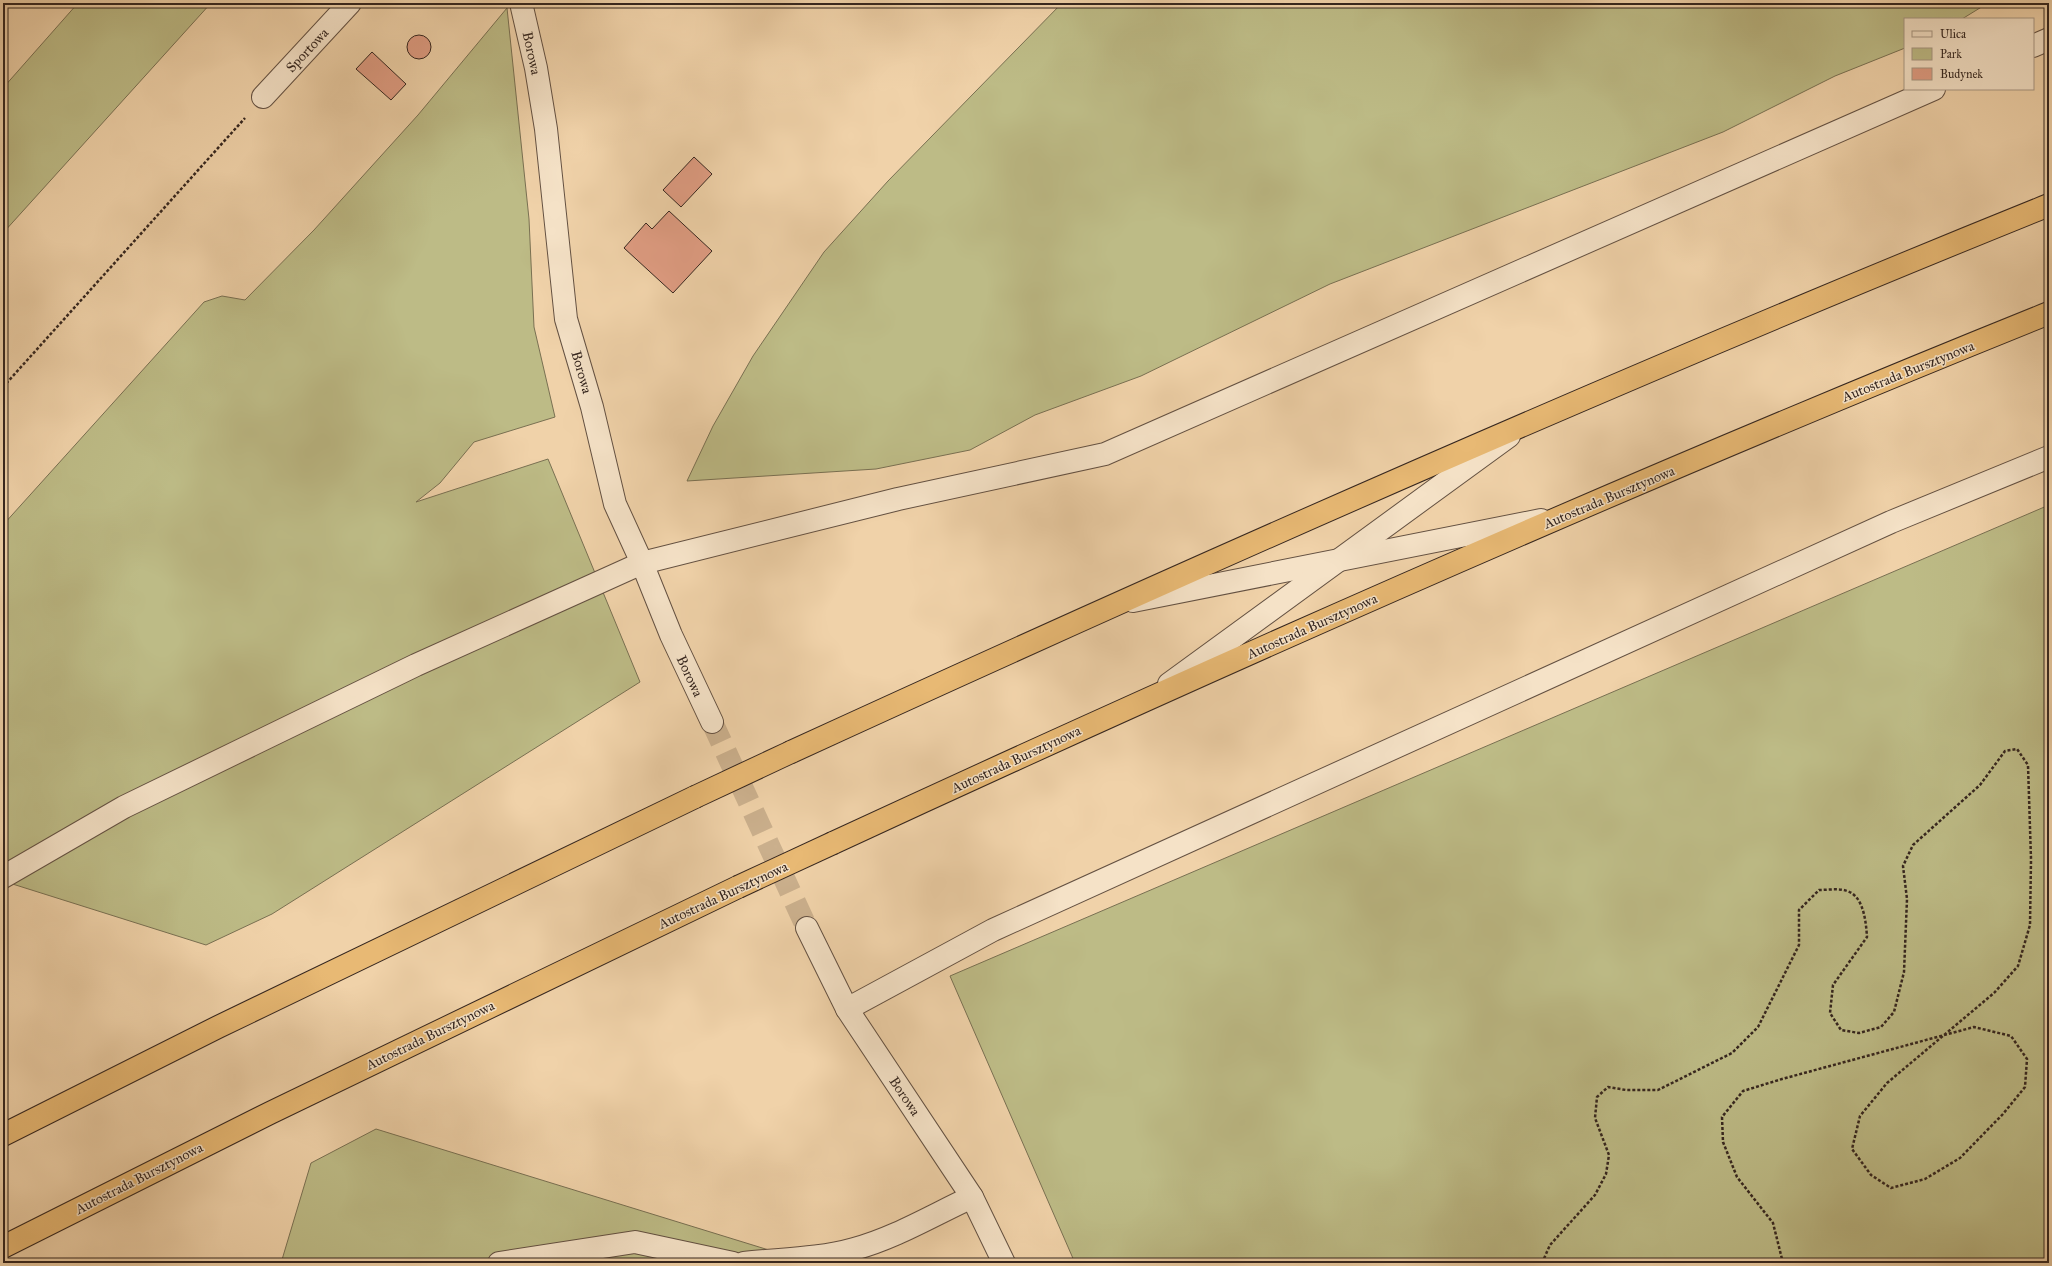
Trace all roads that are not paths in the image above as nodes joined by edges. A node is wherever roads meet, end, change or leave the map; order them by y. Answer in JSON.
{"nodes":[{"id":1,"x":350,"y":3,"type":"edge"},
{"id":2,"x":521,"y":3,"type":"edge"},
{"id":3,"x":2049,"y":39,"type":"edge"},
{"id":4,"x":2034,"y":46,"type":"edge"},
{"id":5,"x":1932,"y":90,"type":"edge"},
{"id":6,"x":264,"y":97,"type":"road end"},
{"id":7,"x":2049,"y":205,"type":"edge"},
{"id":8,"x":2049,"y":313,"type":"edge"},
{"id":9,"x":1527,"y":423,"type":"junction"},
{"id":10,"x":2049,"y":457,"type":"edge"},
{"id":11,"x":1566,"y":516,"type":"junction"},
{"id":12,"x":1339,"y":560,"type":"junction"},
{"id":13,"x":642,"y":563,"type":"junction"},
{"id":14,"x":1112,"y":606,"type":"junction"},
{"id":15,"x":1152,"y":697,"type":"junction"},
{"id":16,"x":712,"y":722,"type":"tunnel mouth"},
{"id":17,"x":3,"y":877,"type":"edge"},
{"id":18,"x":807,"y":928,"type":"tunnel mouth"},
{"id":19,"x":847,"y":1009,"type":"junction"},
{"id":20,"x":3,"y":1135,"type":"edge"},
{"id":21,"x":972,"y":1197,"type":"junction"},
{"id":22,"x":3,"y":1247,"type":"edge"},
{"id":23,"x":498,"y":1263,"type":"edge"},
{"id":24,"x":733,"y":1263,"type":"edge"},
{"id":25,"x":744,"y":1263,"type":"edge"},
{"id":26,"x":1004,"y":1263,"type":"edge"}],
"edges":[{"from":1,"to":6,"type":"street","name":"Sportowa"},
{"from":2,"to":13,"type":"street","name":"Borowa"},
{"from":3,"to":4,"type":"street"},
{"from":5,"to":13,"type":"street"},
{"from":7,"to":9,"type":"highway"},
{"from":8,"to":11,"type":"highway","name":"Autostrada Bursztynowa"},
{"from":9,"to":12,"type":"street"},
{"from":9,"to":14,"type":"highway"},
{"from":10,"to":19,"type":"street"},
{"from":11,"to":12,"type":"street"},
{"from":11,"to":15,"type":"highway","name":"Autostrada Bursztynowa"},
{"from":12,"to":14,"type":"street"},
{"from":12,"to":15,"type":"street"},
{"from":13,"to":16,"type":"street","name":"Borowa"},
{"from":13,"to":17,"type":"street"},
{"from":14,"to":20,"type":"highway","bridge":true},
{"from":15,"to":22,"type":"highway","name":"Autostrada Bursztynowa","bridge":true},
{"from":18,"to":19,"type":"street","name":"Borowa"},
{"from":19,"to":21,"type":"street","name":"Borowa"},
{"from":21,"to":25,"type":"street"},
{"from":21,"to":26,"type":"street","name":"Borowa"},
{"from":23,"to":24,"type":"street"}]}
